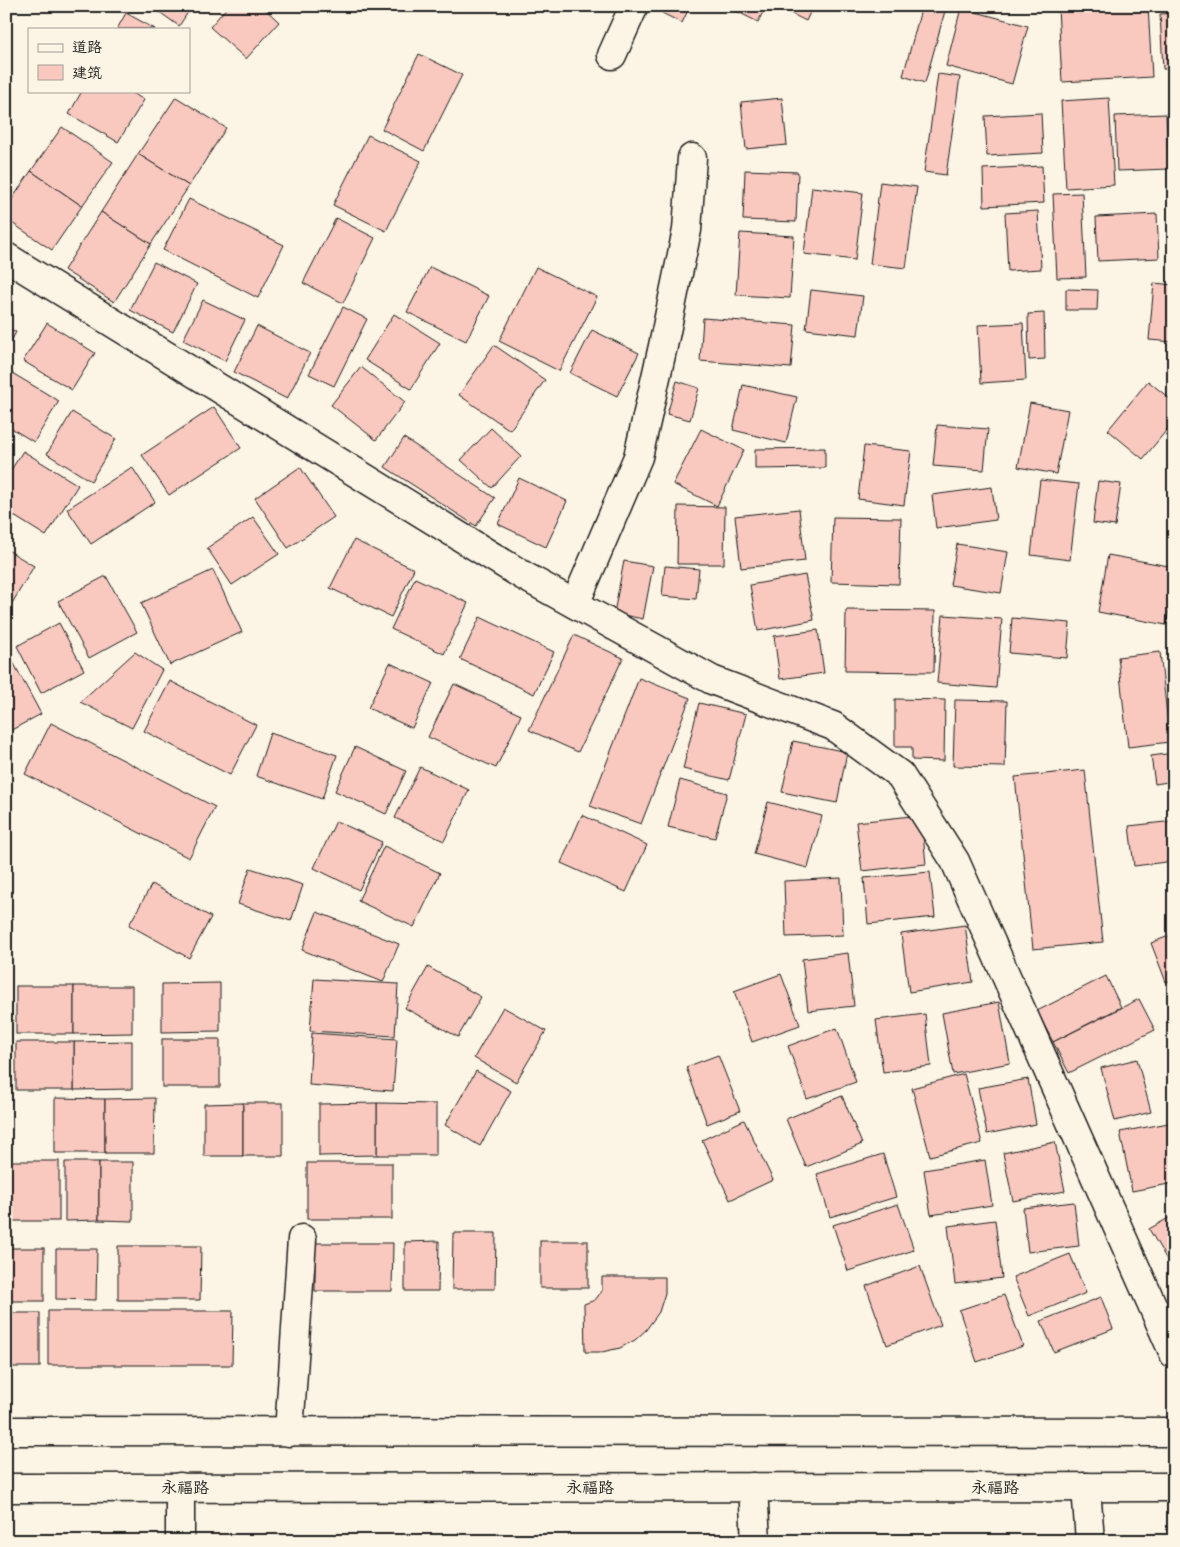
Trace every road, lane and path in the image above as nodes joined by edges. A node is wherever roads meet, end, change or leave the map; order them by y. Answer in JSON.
{"nodes":[{"id":1,"x":634,"y":6,"type":"edge"},
{"id":2,"x":612,"y":55,"type":"dead end"},
{"id":3,"x":692,"y":158,"type":"dead end"},
{"id":4,"x":6,"y":257,"type":"edge"},
{"id":5,"x":575,"y":604,"type":"junction"},
{"id":6,"x":302,"y":1239,"type":"dead end"},
{"id":7,"x":1174,"y":1354,"type":"edge"},
{"id":8,"x":6,"y":1432,"type":"edge"},
{"id":9,"x":289,"y":1432,"type":"junction"},
{"id":10,"x":1174,"y":1432,"type":"edge"},
{"id":11,"x":180,"y":1487,"type":"junction"},
{"id":12,"x":753,"y":1487,"type":"junction"},
{"id":13,"x":1086,"y":1487,"type":"junction"},
{"id":14,"x":1174,"y":1487,"type":"edge"},
{"id":15,"x":6,"y":1488,"type":"edge"},
{"id":16,"x":180,"y":1541,"type":"edge"},
{"id":17,"x":756,"y":1541,"type":"edge"},
{"id":18,"x":1090,"y":1541,"type":"edge"}],
"edges":[{"from":1,"to":2,"type":"street"},
{"from":3,"to":5,"type":"street"},
{"from":4,"to":5,"type":"street"},
{"from":5,"to":7,"type":"street"},
{"from":6,"to":9,"type":"street"},
{"from":8,"to":9,"type":"street"},
{"from":9,"to":10,"type":"street"},
{"from":11,"to":12,"type":"street","name":"永福路"},
{"from":11,"to":15,"type":"street","name":"永福路"},
{"from":11,"to":16,"type":"street"},
{"from":12,"to":13,"type":"street","name":"永福路"},
{"from":12,"to":17,"type":"street"},
{"from":13,"to":14,"type":"street","name":"永福路"},
{"from":13,"to":18,"type":"street"}]}
